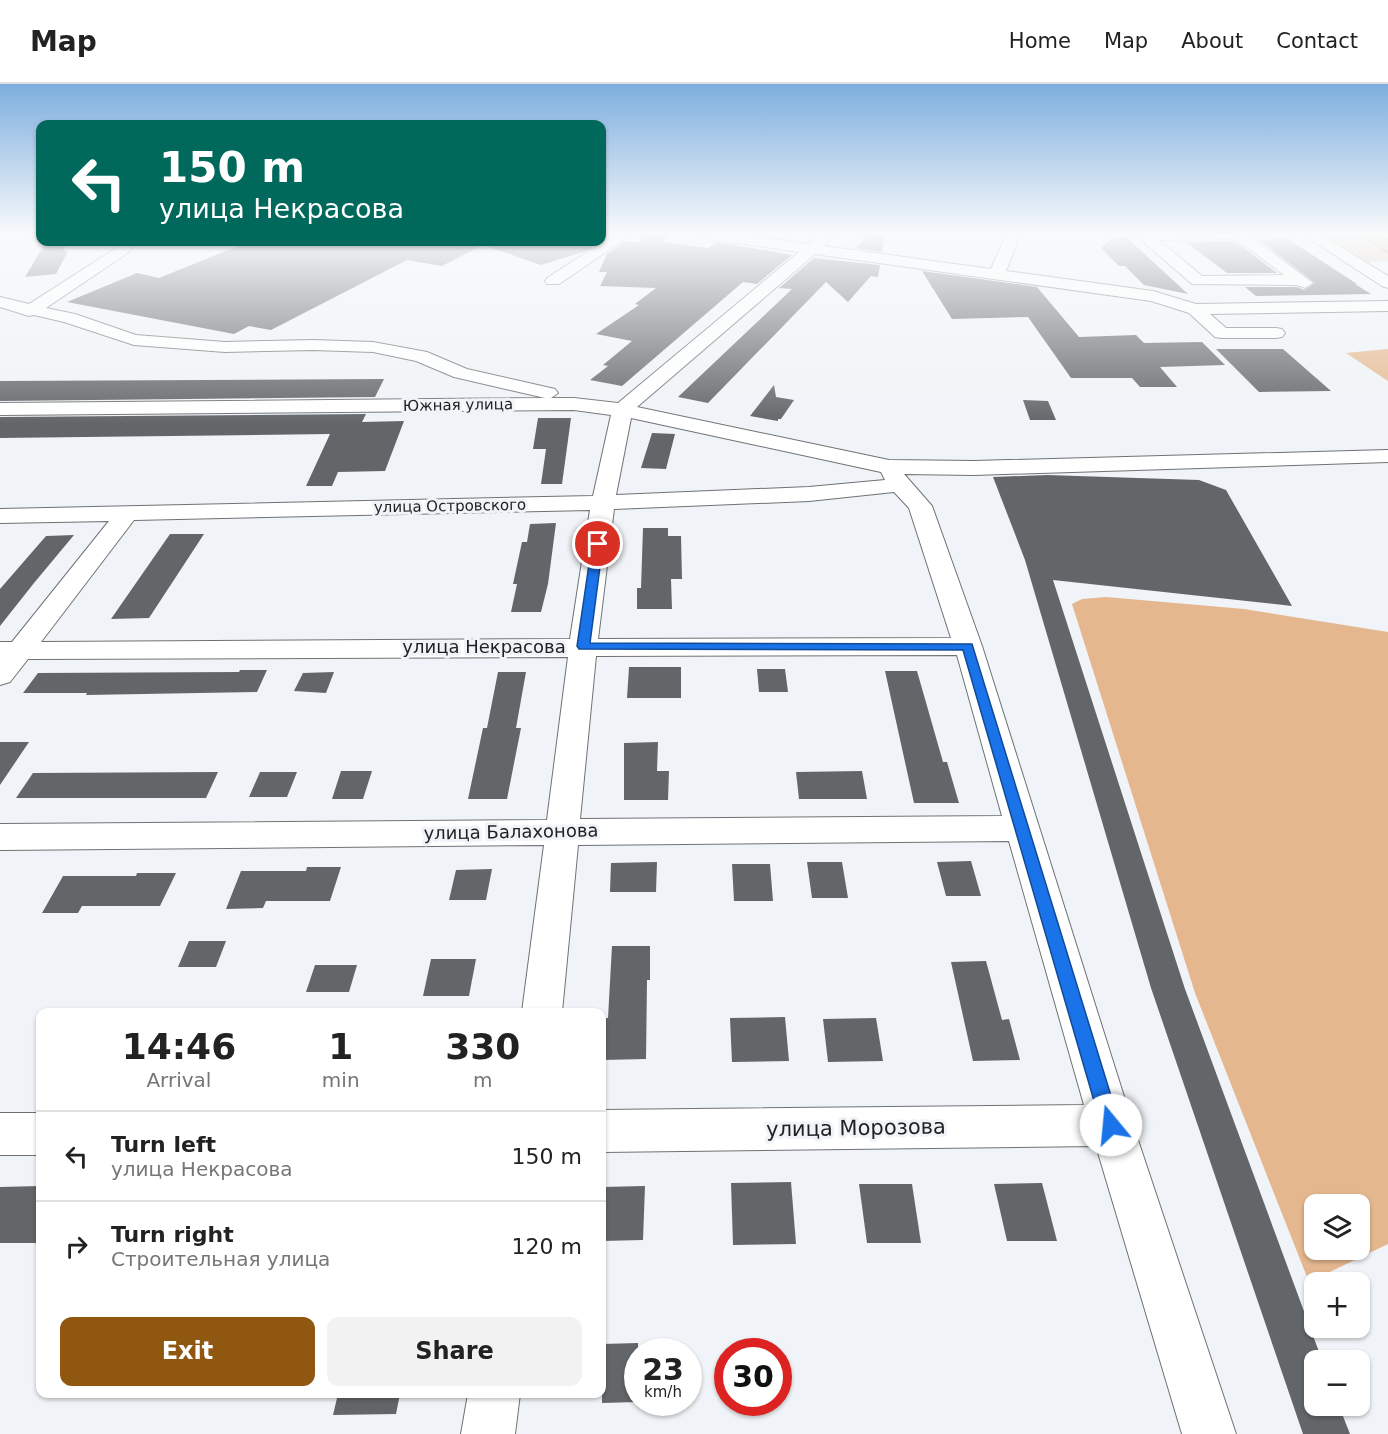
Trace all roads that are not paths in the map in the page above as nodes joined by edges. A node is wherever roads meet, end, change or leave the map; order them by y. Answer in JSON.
{"nodes":[{"id":1,"x":49,"y":298,"type":"edge"},
{"id":2,"x":754,"y":298,"type":"edge"},
{"id":3,"x":1159,"y":298,"type":"edge"},
{"id":4,"x":1328,"y":298,"type":"edge"},
{"id":5,"x":0,"y":302,"type":"edge"},
{"id":6,"x":1388,"y":306,"type":"edge"},
{"id":7,"x":1341,"y":307,"type":"junction"},
{"id":8,"x":1195,"y":309,"type":"junction"},
{"id":9,"x":29,"y":311,"type":"junction"},
{"id":10,"x":1276,"y":333,"type":"dead end"},
{"id":11,"x":0,"y":410,"type":"edge"},
{"id":12,"x":622,"y":410,"type":"junction"},
{"id":13,"x":1388,"y":456,"type":"edge"},
{"id":14,"x":894,"y":476,"type":"junction"},
{"id":15,"x":603,"y":503,"type":"junction"},
{"id":16,"x":127,"y":513,"type":"junction"},
{"id":17,"x":0,"y":516,"type":"edge"},
{"id":18,"x":583,"y":646,"type":"junction"},
{"id":19,"x":968,"y":646,"type":"junction"},
{"id":20,"x":10,"y":651,"type":"edge"},
{"id":21,"x":0,"y":676,"type":"edge"},
{"id":22,"x":1021,"y":828,"type":"junction"},
{"id":23,"x":563,"y":832,"type":"junction"},
{"id":24,"x":0,"y":837,"type":"edge"},
{"id":25,"x":542,"y":1008,"type":"edge"},
{"id":26,"x":1111,"y":1125,"type":"junction"},
{"id":27,"x":606,"y":1131,"type":"edge"},
{"id":28,"x":0,"y":1134,"type":"edge"},
{"id":29,"x":36,"y":1134,"type":"edge"},
{"id":30,"x":493,"y":1398,"type":"edge"},
{"id":31,"x":488,"y":1434,"type":"edge"},
{"id":32,"x":1209,"y":1434,"type":"edge"}],
"edges":[{"from":1,"to":9,"type":"street"},
{"from":2,"to":12,"type":"street"},
{"from":3,"to":8,"type":"street"},
{"from":4,"to":7,"type":"street"},
{"from":5,"to":9,"type":"street"},
{"from":6,"to":7,"type":"street"},
{"from":7,"to":8,"type":"street"},
{"from":8,"to":10,"type":"street"},
{"from":9,"to":12,"type":"street"},
{"from":11,"to":12,"type":"street","name":"Южная улица"},
{"from":12,"to":14,"type":"street","name":"Южная улица"},
{"from":12,"to":15,"type":"street"},
{"from":13,"to":14,"type":"street"},
{"from":14,"to":15,"type":"street","name":"улица Островского"},
{"from":14,"to":19,"type":"street"},
{"from":15,"to":16,"type":"street","name":"улица Островского"},
{"from":15,"to":18,"type":"street"},
{"from":16,"to":17,"type":"street","name":"улица Островского"},
{"from":16,"to":20,"type":"street"},
{"from":18,"to":19,"type":"street","name":"улица Некрасова"},
{"from":18,"to":20,"type":"street","name":"улица Некрасова"},
{"from":18,"to":23,"type":"street"},
{"from":19,"to":22,"type":"street"},
{"from":20,"to":21,"type":"street"},
{"from":22,"to":23,"type":"street","name":"улица Балахонова"},
{"from":22,"to":26,"type":"street"},
{"from":23,"to":24,"type":"street","name":"улица Балахонова"},
{"from":23,"to":25,"type":"street"},
{"from":26,"to":27,"type":"street","name":"улица Морозова"},
{"from":26,"to":32,"type":"street"},
{"from":28,"to":29,"type":"street"},
{"from":30,"to":31,"type":"street"}]}
